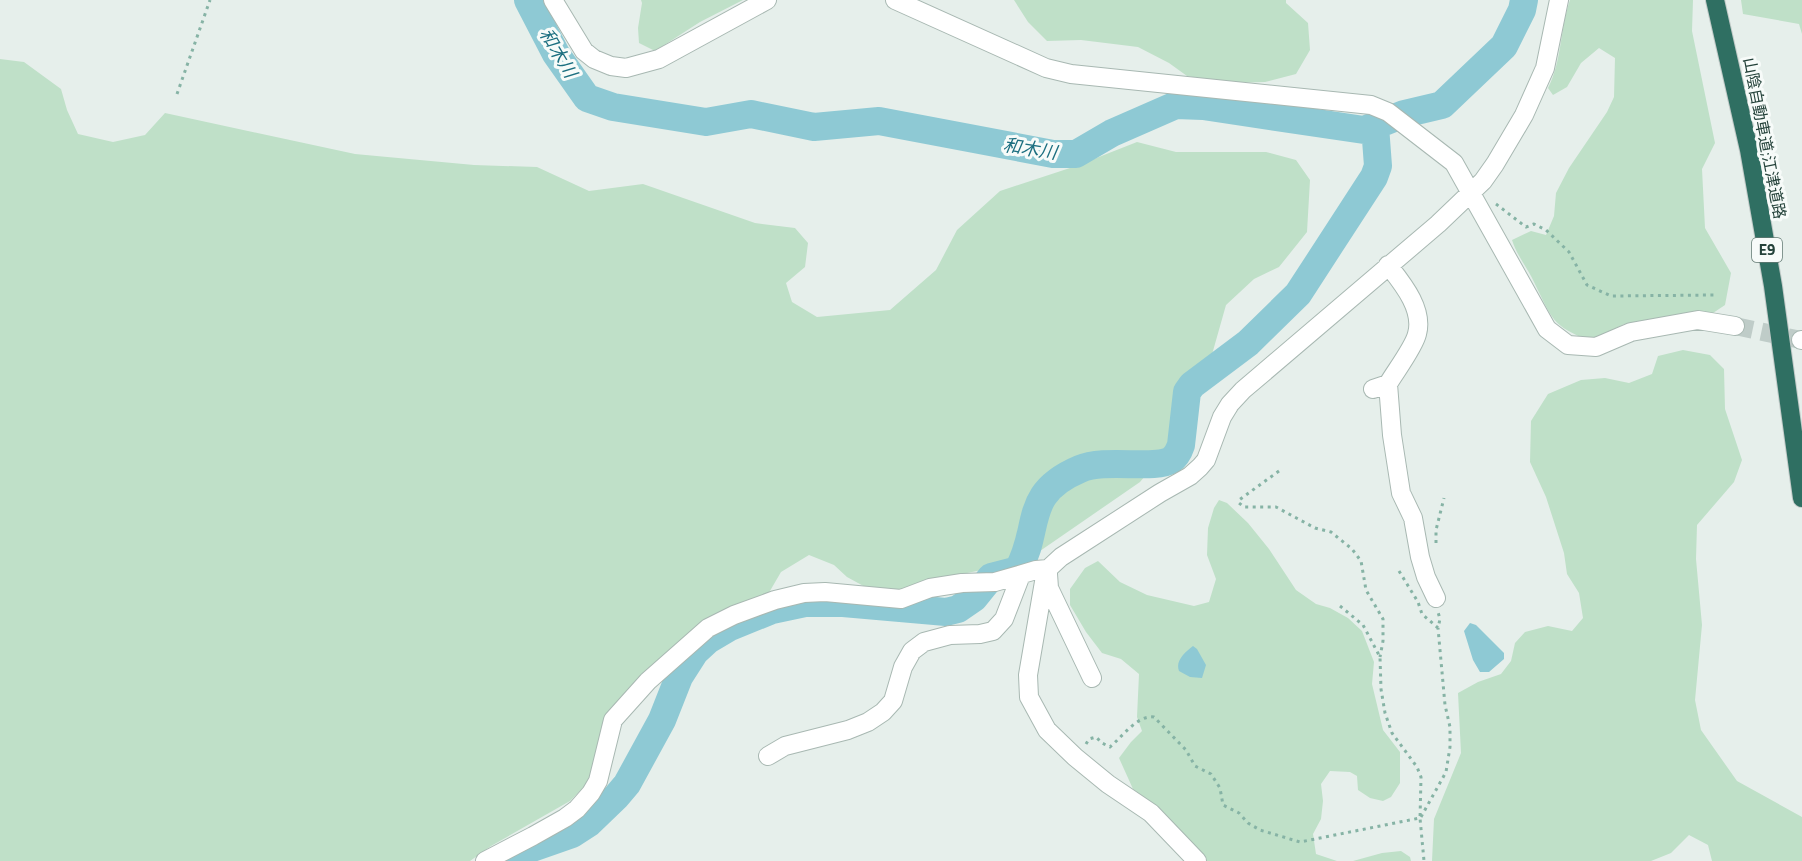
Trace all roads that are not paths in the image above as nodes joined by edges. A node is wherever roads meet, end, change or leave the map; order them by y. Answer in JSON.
{"nodes":[{"id":1,"x":553,"y":0,"type":"edge"},
{"id":2,"x":767,"y":0,"type":"edge"},
{"id":3,"x":895,"y":0,"type":"edge"},
{"id":4,"x":1559,"y":0,"type":"edge"},
{"id":5,"x":1716,"y":2,"type":"edge"},
{"id":6,"x":1476,"y":186,"type":"junction"},
{"id":7,"x":1388,"y":265,"type":"junction"},
{"id":8,"x":1735,"y":326,"type":"tunnel mouth"},
{"id":9,"x":1802,"y":498,"type":"edge"},
{"id":10,"x":1048,"y":569,"type":"junction"},
{"id":11,"x":1021,"y":575,"type":"junction"},
{"id":12,"x":1436,"y":598,"type":"dead end"},
{"id":13,"x":1092,"y":678,"type":"dead end"},
{"id":14,"x":768,"y":756,"type":"dead end"},
{"id":15,"x":485,"y":861,"type":"edge"},
{"id":16,"x":1197,"y":861,"type":"edge"}],
"edges":[{"from":1,"to":2,"type":"street"},
{"from":3,"to":6,"type":"street"},
{"from":4,"to":6,"type":"street"},
{"from":5,"to":9,"type":"highway","name":"山陰自動車道;江津道路","number":"E9"},
{"from":6,"to":7,"type":"street"},
{"from":6,"to":8,"type":"street"},
{"from":7,"to":10,"type":"street"},
{"from":7,"to":12,"type":"street"},
{"from":10,"to":11,"type":"street"},
{"from":10,"to":13,"type":"street"},
{"from":10,"to":16,"type":"street"},
{"from":11,"to":14,"type":"street"},
{"from":11,"to":15,"type":"street"}]}
